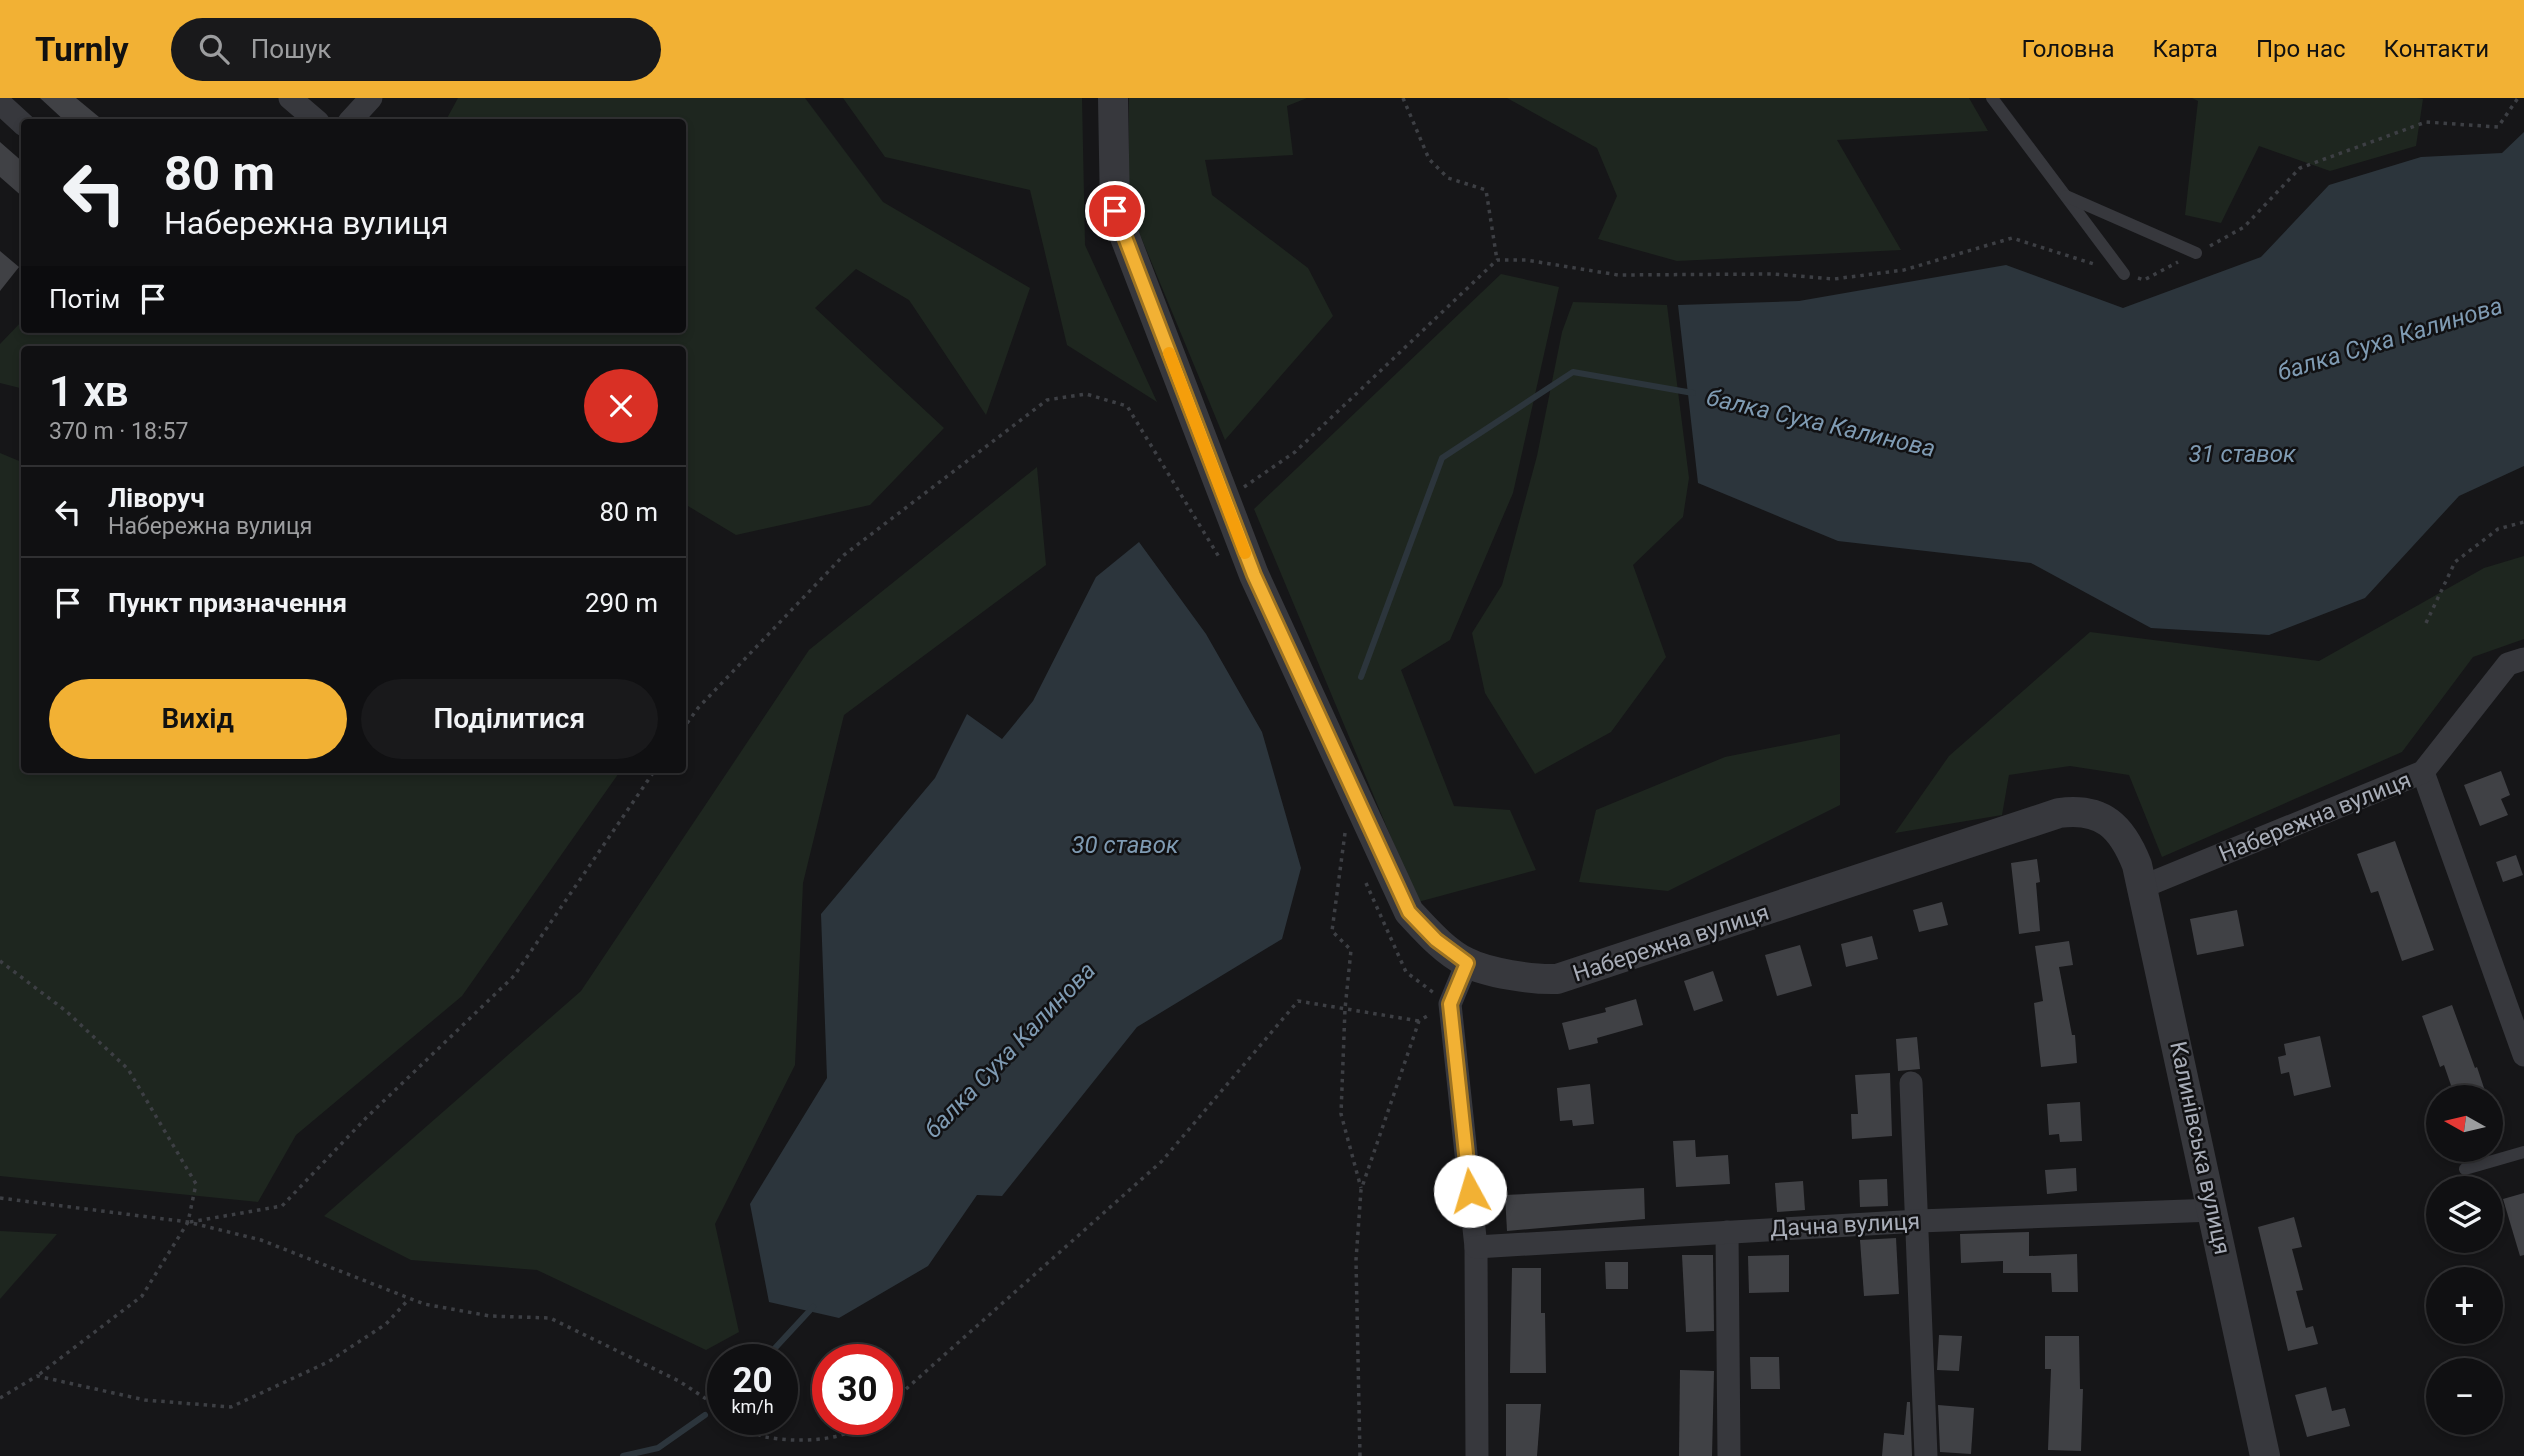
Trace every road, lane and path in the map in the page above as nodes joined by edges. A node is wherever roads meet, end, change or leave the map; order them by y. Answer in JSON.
{"nodes":[{"id":1,"x":290,"y":98,"type":"edge"},
{"id":2,"x":371,"y":98,"type":"edge"},
{"id":3,"x":1113,"y":98,"type":"edge"},
{"id":4,"x":1403,"y":98,"type":"edge"},
{"id":5,"x":1992,"y":98,"type":"edge"},
{"id":6,"x":2518,"y":98,"type":"edge"},
{"id":7,"x":0,"y":103,"type":"edge"},
{"id":8,"x":314,"y":119,"type":"edge"},
{"id":9,"x":352,"y":119,"type":"edge"},
{"id":10,"x":21,"y":122,"type":"edge"},
{"id":11,"x":2065,"y":196,"type":"junction"},
{"id":12,"x":2196,"y":253,"type":"junction"},
{"id":13,"x":1497,"y":260,"type":"junction"},
{"id":14,"x":2124,"y":274,"type":"junction"},
{"id":15,"x":1225,"y":500,"type":"junction"},
{"id":16,"x":2524,"y":522,"type":"edge"},
{"id":17,"x":1220,"y":559,"type":"dead end"},
{"id":18,"x":2426,"y":623,"type":"dead end"},
{"id":19,"x":2524,"y":659,"type":"edge"},
{"id":20,"x":686,"y":724,"type":"edge"},
{"id":21,"x":2423,"y":772,"type":"junction"},
{"id":22,"x":653,"y":773,"type":"edge"},
{"id":23,"x":1339,"y":821,"type":"dead end"},
{"id":24,"x":1345,"y":833,"type":"junction"},
{"id":25,"x":2129,"y":842,"type":"joint"},
{"id":26,"x":1350,"y":846,"type":"dead end"},
{"id":27,"x":1361,"y":871,"type":"dead end"},
{"id":28,"x":2143,"y":887,"type":"junction"},
{"id":29,"x":0,"y":961,"type":"edge"},
{"id":30,"x":1467,"y":963,"type":"junction"},
{"id":31,"x":1450,"y":1004,"type":"junction"},
{"id":32,"x":1345,"y":1009,"type":"junction"},
{"id":33,"x":1419,"y":1021,"type":"junction"},
{"id":34,"x":2524,"y":1055,"type":"edge"},
{"id":35,"x":1911,"y":1083,"type":"dead end"},
{"id":36,"x":2524,"y":1152,"type":"edge"},
{"id":37,"x":2465,"y":1169,"type":"dead end"},
{"id":38,"x":1361,"y":1190,"type":"junction"},
{"id":39,"x":0,"y":1198,"type":"edge"},
{"id":40,"x":2214,"y":1210,"type":"junction"},
{"id":41,"x":1919,"y":1221,"type":"junction"},
{"id":42,"x":188,"y":1222,"type":"junction"},
{"id":43,"x":1727,"y":1232,"type":"junction"},
{"id":44,"x":1476,"y":1247,"type":"junction"},
{"id":45,"x":409,"y":1299,"type":"junction"},
{"id":46,"x":37,"y":1376,"type":"junction"},
{"id":47,"x":903,"y":1392,"type":"edge"},
{"id":48,"x":0,"y":1398,"type":"edge"},
{"id":49,"x":707,"y":1399,"type":"edge"},
{"id":50,"x":760,"y":1435,"type":"edge"},
{"id":51,"x":840,"y":1435,"type":"edge"},
{"id":52,"x":1360,"y":1456,"type":"edge"},
{"id":53,"x":1477,"y":1456,"type":"edge"},
{"id":54,"x":1729,"y":1456,"type":"edge"},
{"id":55,"x":1926,"y":1456,"type":"edge"},
{"id":56,"x":2265,"y":1456,"type":"edge"}],
"edges":[{"from":1,"to":8,"type":"street"},
{"from":2,"to":9,"type":"street"},
{"from":3,"to":15,"type":"street","name":"Набережна вулиця"},
{"from":4,"to":13,"type":"path"},
{"from":5,"to":11,"type":"lane"},
{"from":6,"to":12,"type":"path"},
{"from":7,"to":10,"type":"street"},
{"from":11,"to":12,"type":"lane"},
{"from":11,"to":14,"type":"lane"},
{"from":12,"to":14,"type":"path"},
{"from":13,"to":14,"type":"path"},
{"from":13,"to":15,"type":"path"},
{"from":15,"to":30,"type":"street","name":"Набережна вулиця"},
{"from":16,"to":18,"type":"path"},
{"from":17,"to":20,"type":"path"},
{"from":19,"to":21,"type":"street","name":"Набережна вулиця"},
{"from":21,"to":28,"type":"street","name":"Набережна вулиця"},
{"from":21,"to":34,"type":"street"},
{"from":22,"to":42,"type":"path"},
{"from":23,"to":24,"type":"path"},
{"from":24,"to":26,"type":"path"},
{"from":24,"to":32,"type":"path"},
{"from":25,"to":28,"type":"street","name":"Калинівська вулиця"},
{"from":25,"to":30,"type":"street","name":"Набережна вулиця"},
{"from":27,"to":31,"type":"path"},
{"from":28,"to":40,"type":"street","name":"Калинівська вулиця"},
{"from":29,"to":42,"type":"path"},
{"from":30,"to":31,"type":"street"},
{"from":31,"to":33,"type":"path"},
{"from":31,"to":44,"type":"street"},
{"from":32,"to":33,"type":"path"},
{"from":32,"to":38,"type":"path"},
{"from":32,"to":47,"type":"path"},
{"from":33,"to":38,"type":"path"},
{"from":35,"to":41,"type":"street"},
{"from":36,"to":37,"type":"lane"},
{"from":38,"to":52,"type":"path"},
{"from":39,"to":42,"type":"path"},
{"from":40,"to":41,"type":"street","name":"Дачна вулиця"},
{"from":40,"to":56,"type":"street","name":"Калинівська вулиця"},
{"from":41,"to":43,"type":"street","name":"Дачна вулиця"},
{"from":41,"to":55,"type":"street"},
{"from":42,"to":45,"type":"path"},
{"from":42,"to":46,"type":"path"},
{"from":43,"to":44,"type":"street","name":"Дачна вулиця"},
{"from":43,"to":54,"type":"street"},
{"from":44,"to":53,"type":"street"},
{"from":45,"to":46,"type":"path"},
{"from":45,"to":49,"type":"path"},
{"from":46,"to":48,"type":"path"},
{"from":50,"to":51,"type":"path"}]}
